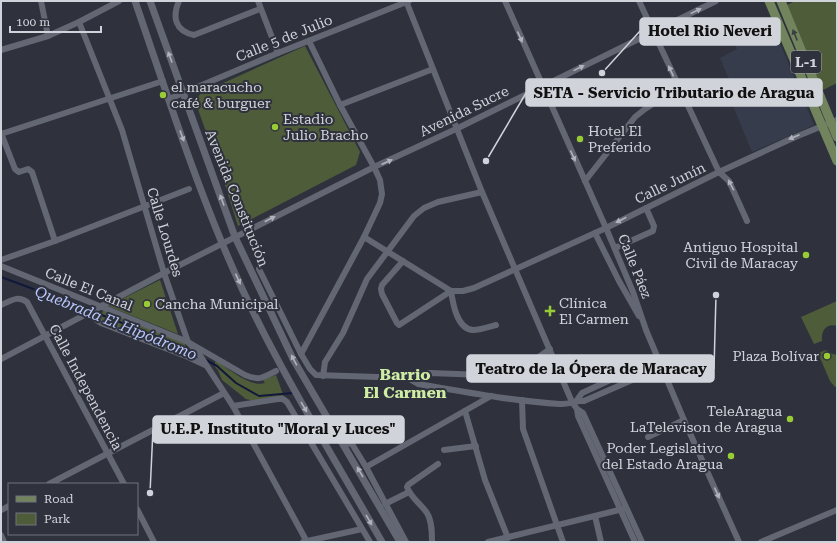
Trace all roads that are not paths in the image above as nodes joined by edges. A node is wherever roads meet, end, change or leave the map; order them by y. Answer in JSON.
{"nodes":[{"id":1,"x":41,"y":1,"type":"edge"},
{"id":2,"x":119,"y":1,"type":"edge"},
{"id":3,"x":135,"y":1,"type":"edge"},
{"id":4,"x":150,"y":1,"type":"edge"},
{"id":5,"x":179,"y":1,"type":"edge"},
{"id":6,"x":258,"y":1,"type":"edge"},
{"id":7,"x":407,"y":1,"type":"edge"},
{"id":8,"x":505,"y":1,"type":"edge"},
{"id":9,"x":639,"y":1,"type":"edge"},
{"id":10,"x":716,"y":1,"type":"edge"},
{"id":11,"x":769,"y":1,"type":"edge"},
{"id":12,"x":781,"y":1,"type":"edge"},
{"id":13,"x":260,"y":9,"type":"junction"},
{"id":14,"x":79,"y":22,"type":"junction"},
{"id":15,"x":653,"y":32,"type":"junction"},
{"id":16,"x":48,"y":36,"type":"junction"},
{"id":17,"x":309,"y":41,"type":"junction"},
{"id":18,"x":1,"y":50,"type":"edge"},
{"id":19,"x":278,"y":53,"type":"junction"},
{"id":20,"x":433,"y":69,"type":"junction"},
{"id":21,"x":163,"y":81,"type":"junction"},
{"id":22,"x":542,"y":86,"type":"junction"},
{"id":23,"x":679,"y":88,"type":"junction"},
{"id":24,"x":183,"y":94,"type":"junction"},
{"id":25,"x":109,"y":99,"type":"junction"},
{"id":26,"x":169,"y":99,"type":"junction"},
{"id":27,"x":340,"y":105,"type":"junction"},
{"id":28,"x":834,"y":121,"type":"edge"},
{"id":29,"x":821,"y":126,"type":"junction"},
{"id":30,"x":456,"y":129,"type":"junction"},
{"id":31,"x":1,"y":134,"type":"edge"},
{"id":32,"x":837,"y":137,"type":"edge"},
{"id":33,"x":837,"y":161,"type":"edge"},
{"id":34,"x":374,"y":168,"type":"junction"},
{"id":35,"x":719,"y":172,"type":"junction"},
{"id":36,"x":585,"y":181,"type":"junction"},
{"id":37,"x":189,"y":189,"type":"dead end"},
{"id":38,"x":482,"y":192,"type":"junction"},
{"id":39,"x":145,"y":207,"type":"junction"},
{"id":40,"x":646,"y":208,"type":"junction"},
{"id":41,"x":747,"y":221,"type":"dead end"},
{"id":42,"x":606,"y":228,"type":"junction"},
{"id":43,"x":596,"y":232,"type":"junction"},
{"id":44,"x":235,"y":237,"type":"junction"},
{"id":45,"x":364,"y":237,"type":"junction"},
{"id":46,"x":55,"y":241,"type":"junction"},
{"id":47,"x":222,"y":244,"type":"junction"},
{"id":48,"x":615,"y":248,"type":"junction"},
{"id":49,"x":387,"y":252,"type":"junction"},
{"id":50,"x":1,"y":260,"type":"edge"},
{"id":51,"x":403,"y":261,"type":"junction"},
{"id":52,"x":1,"y":266,"type":"edge"},
{"id":53,"x":515,"y":268,"type":"junction"},
{"id":54,"x":259,"y":269,"type":"dead end"},
{"id":55,"x":164,"y":273,"type":"junction"},
{"id":56,"x":451,"y":291,"type":"junction"},
{"id":57,"x":1,"y":305,"type":"edge"},
{"id":58,"x":98,"y":307,"type":"junction"},
{"id":59,"x":88,"y":313,"type":"junction"},
{"id":60,"x":496,"y":325,"type":"dead end"},
{"id":61,"x":646,"y":330,"type":"junction"},
{"id":62,"x":45,"y":336,"type":"junction"},
{"id":63,"x":188,"y":342,"type":"junction"},
{"id":64,"x":550,"y":349,"type":"junction"},
{"id":65,"x":301,"y":354,"type":"junction"},
{"id":66,"x":658,"y":358,"type":"junction"},
{"id":67,"x":1,"y":359,"type":"edge"},
{"id":68,"x":205,"y":364,"type":"junction"},
{"id":69,"x":662,"y":368,"type":"junction"},
{"id":70,"x":276,"y":371,"type":"dead end"},
{"id":71,"x":323,"y":376,"type":"junction"},
{"id":72,"x":615,"y":377,"type":"junction"},
{"id":73,"x":408,"y":378,"type":"junction"},
{"id":74,"x":619,"y":386,"type":"junction"},
{"id":75,"x":224,"y":393,"type":"junction"},
{"id":76,"x":491,"y":396,"type":"junction"},
{"id":77,"x":522,"y":400,"type":"junction"},
{"id":78,"x":575,"y":401,"type":"junction"},
{"id":79,"x":233,"y":406,"type":"junction"},
{"id":80,"x":465,"y":411,"type":"junction"},
{"id":81,"x":684,"y":420,"type":"junction"},
{"id":82,"x":648,"y":437,"type":"dead end"},
{"id":83,"x":343,"y":443,"type":"junction"},
{"id":84,"x":476,"y":446,"type":"junction"},
{"id":85,"x":444,"y":450,"type":"dead end"},
{"id":86,"x":108,"y":453,"type":"junction"},
{"id":87,"x":438,"y":464,"type":"dead end"},
{"id":88,"x":366,"y":467,"type":"junction"},
{"id":89,"x":52,"y":483,"type":"edge"},
{"id":90,"x":123,"y":483,"type":"edge"},
{"id":91,"x":409,"y":492,"type":"junction"},
{"id":92,"x":385,"y":504,"type":"junction"},
{"id":93,"x":624,"y":509,"type":"junction"},
{"id":94,"x":837,"y":510,"type":"edge"},
{"id":95,"x":138,"y":511,"type":"edge"},
{"id":96,"x":595,"y":516,"type":"junction"},
{"id":97,"x":557,"y":525,"type":"junction"},
{"id":98,"x":362,"y":528,"type":"junction"},
{"id":99,"x":784,"y":533,"type":"junction"},
{"id":100,"x":1,"y":535,"type":"edge"},
{"id":101,"x":508,"y":538,"type":"junction"},
{"id":102,"x":4,"y":542,"type":"edge"},
{"id":103,"x":154,"y":542,"type":"edge"},
{"id":104,"x":306,"y":542,"type":"edge"},
{"id":105,"x":370,"y":542,"type":"edge"},
{"id":106,"x":382,"y":542,"type":"edge"},
{"id":107,"x":400,"y":542,"type":"edge"},
{"id":108,"x":406,"y":542,"type":"edge"},
{"id":109,"x":432,"y":542,"type":"edge"},
{"id":110,"x":488,"y":542,"type":"edge"},
{"id":111,"x":563,"y":542,"type":"edge"},
{"id":112,"x":601,"y":542,"type":"edge"},
{"id":113,"x":635,"y":542,"type":"edge"},
{"id":114,"x":642,"y":542,"type":"edge"},
{"id":115,"x":739,"y":542,"type":"edge"},
{"id":116,"x":761,"y":542,"type":"edge"},
{"id":117,"x":778,"y":542,"type":"edge"}],
"edges":[{"from":1,"to":16,"type":"street"},
{"from":2,"to":14,"type":"street"},
{"from":3,"to":21,"type":"street","name":"Avenida Constitución"},
{"from":24,"to":4,"type":"street","name":"Avenida Constitución","one_way":true},
{"from":5,"to":13,"type":"street"},
{"from":6,"to":13,"type":"street"},
{"from":7,"to":17,"type":"street","name":"Calle 5 de Julio"},
{"from":7,"to":20,"type":"street"},
{"from":8,"to":22,"type":"street","name":"Calle Páez","one_way":true},
{"from":9,"to":15,"type":"street"},
{"from":15,"to":10,"type":"street","name":"Avenida Sucre","one_way":true},
{"from":11,"to":29,"type":"main road","number":"L-1"},
{"from":28,"to":12,"type":"main road","number":"L-1","one_way":true},
{"from":13,"to":19,"type":"street"},
{"from":14,"to":16,"type":"street"},
{"from":14,"to":25,"type":"street","name":"Calle Lourdes"},
{"from":22,"to":15,"type":"street","name":"Avenida Sucre","one_way":true},
{"from":23,"to":15,"type":"street","one_way":true},
{"from":16,"to":18,"type":"street"},
{"from":17,"to":19,"type":"street","name":"Calle 5 de Julio"},
{"from":17,"to":27,"type":"street"},
{"from":19,"to":24,"type":"street","name":"Calle 5 de Julio"},
{"from":20,"to":27,"type":"street"},
{"from":20,"to":30,"type":"street"},
{"from":21,"to":25,"type":"street"},
{"from":21,"to":26,"type":"street","name":"Avenida Constitución"},
{"from":22,"to":30,"type":"street","name":"Avenida Sucre"},
{"from":22,"to":36,"type":"street","name":"Calle Páez","one_way":true},
{"from":23,"to":35,"type":"street"},
{"from":23,"to":36,"type":"street"},
{"from":24,"to":26,"type":"street","name":"Calle 5 de Julio"},
{"from":44,"to":24,"type":"street","name":"Avenida Constitución","one_way":true},
{"from":25,"to":31,"type":"street"},
{"from":25,"to":39,"type":"street","name":"Calle Lourdes"},
{"from":26,"to":47,"type":"street","name":"Avenida Constitución","one_way":true},
{"from":27,"to":34,"type":"street"},
{"from":28,"to":29,"type":"street","name":"Calle Junín"},
{"from":28,"to":32,"type":"main road","number":"L-1"},
{"from":29,"to":33,"type":"main road","number":"L-1"},
{"from":29,"to":35,"type":"street","name":"Calle Junín","one_way":true},
{"from":34,"to":30,"type":"street","name":"Avenida Sucre","one_way":true},
{"from":30,"to":38,"type":"street"},
{"from":31,"to":46,"type":"street"},
{"from":44,"to":34,"type":"street","name":"Avenida Sucre","one_way":true},
{"from":34,"to":45,"type":"street"},
{"from":35,"to":40,"type":"street","name":"Calle Junín"},
{"from":41,"to":35,"type":"street","one_way":true},
{"from":36,"to":42,"type":"street","name":"Calle Páez"},
{"from":37,"to":39,"type":"street"},
{"from":38,"to":49,"type":"street"},
{"from":38,"to":53,"type":"street"},
{"from":39,"to":46,"type":"street"},
{"from":39,"to":55,"type":"street","name":"Calle Lourdes"},
{"from":40,"to":42,"type":"street","name":"Calle Junín","one_way":true},
{"from":40,"to":48,"type":"street"},
{"from":42,"to":43,"type":"street","name":"Calle Junín"},
{"from":42,"to":48,"type":"street","name":"Calle Páez"},
{"from":43,"to":53,"type":"street","name":"Calle Junín"},
{"from":43,"to":61,"type":"street"},
{"from":44,"to":47,"type":"street","name":"Avenida Sucre"},
{"from":83,"to":44,"type":"street","name":"Avenida Constitución","one_way":true},
{"from":45,"to":49,"type":"street"},
{"from":45,"to":65,"type":"street"},
{"from":46,"to":50,"type":"street"},
{"from":47,"to":55,"type":"street","name":"Avenida Sucre"},
{"from":47,"to":106,"type":"street","name":"Avenida Constitución","one_way":true},
{"from":48,"to":61,"type":"street","name":"Calle Páez"},
{"from":49,"to":51,"type":"street"},
{"from":49,"to":71,"type":"street"},
{"from":51,"to":56,"type":"street"},
{"from":51,"to":56,"type":"street"},
{"from":52,"to":58,"type":"street","name":"Calle El Canal"},
{"from":53,"to":56,"type":"street","name":"Calle Junín"},
{"from":53,"to":64,"type":"street"},
{"from":54,"to":65,"type":"street"},
{"from":55,"to":58,"type":"street","name":"Avenida Sucre"},
{"from":55,"to":63,"type":"street","name":"Calle Lourdes"},
{"from":56,"to":60,"type":"street"},
{"from":57,"to":62,"type":"street","name":"Calle Independencia"},
{"from":58,"to":59,"type":"street","name":"Avenida Sucre"},
{"from":58,"to":63,"type":"street","name":"Calle El Canal"},
{"from":59,"to":62,"type":"street","name":"Avenida Sucre"},
{"from":59,"to":68,"type":"street"},
{"from":61,"to":66,"type":"street","name":"Calle Páez"},
{"from":62,"to":67,"type":"street","name":"Avenida Sucre"},
{"from":62,"to":86,"type":"street","name":"Calle Independencia"},
{"from":63,"to":68,"type":"street","name":"Calle Lourdes"},
{"from":63,"to":70,"type":"street","name":"Calle El Canal"},
{"from":64,"to":73,"type":"street"},
{"from":64,"to":78,"type":"street"},
{"from":65,"to":71,"type":"street"},
{"from":66,"to":69,"type":"street","name":"Calle Páez"},
{"from":66,"to":72,"type":"street"},
{"from":68,"to":75,"type":"street","name":"Calle Lourdes"},
{"from":69,"to":74,"type":"street"},
{"from":69,"to":81,"type":"street","name":"Calle Páez"},
{"from":71,"to":73,"type":"street"},
{"from":72,"to":74,"type":"street"},
{"from":72,"to":78,"type":"street"},
{"from":73,"to":76,"type":"street"},
{"from":74,"to":78,"type":"street"},
{"from":75,"to":79,"type":"street","name":"Calle Lourdes"},
{"from":75,"to":86,"type":"street"},
{"from":76,"to":77,"type":"street"},
{"from":76,"to":80,"type":"street"},
{"from":77,"to":78,"type":"street"},
{"from":77,"to":97,"type":"street"},
{"from":78,"to":93,"type":"street"},
{"from":79,"to":98,"type":"street"},
{"from":79,"to":104,"type":"street","name":"Calle Lourdes"},
{"from":80,"to":84,"type":"street"},
{"from":80,"to":88,"type":"street"},
{"from":81,"to":82,"type":"street"},
{"from":81,"to":115,"type":"street","name":"Calle Páez","one_way":true},
{"from":83,"to":88,"type":"street"},
{"from":107,"to":83,"type":"street","name":"Avenida Constitución","one_way":true},
{"from":84,"to":85,"type":"street"},
{"from":84,"to":101,"type":"street"},
{"from":86,"to":89,"type":"street"},
{"from":86,"to":90,"type":"street","name":"Calle Independencia"},
{"from":87,"to":91,"type":"street"},
{"from":88,"to":92,"type":"street"},
{"from":91,"to":92,"type":"street"},
{"from":91,"to":109,"type":"street"},
{"from":92,"to":108,"type":"street"},
{"from":93,"to":96,"type":"street"},
{"from":93,"to":113,"type":"street"},
{"from":93,"to":114,"type":"street"},
{"from":94,"to":99,"type":"street"},
{"from":95,"to":103,"type":"street"},
{"from":96,"to":97,"type":"street"},
{"from":96,"to":112,"type":"street"},
{"from":97,"to":101,"type":"street"},
{"from":97,"to":111,"type":"street"},
{"from":98,"to":104,"type":"street"},
{"from":98,"to":105,"type":"street"},
{"from":99,"to":116,"type":"street"},
{"from":99,"to":117,"type":"street"},
{"from":100,"to":102,"type":"street"},
{"from":101,"to":110,"type":"street"}]}
